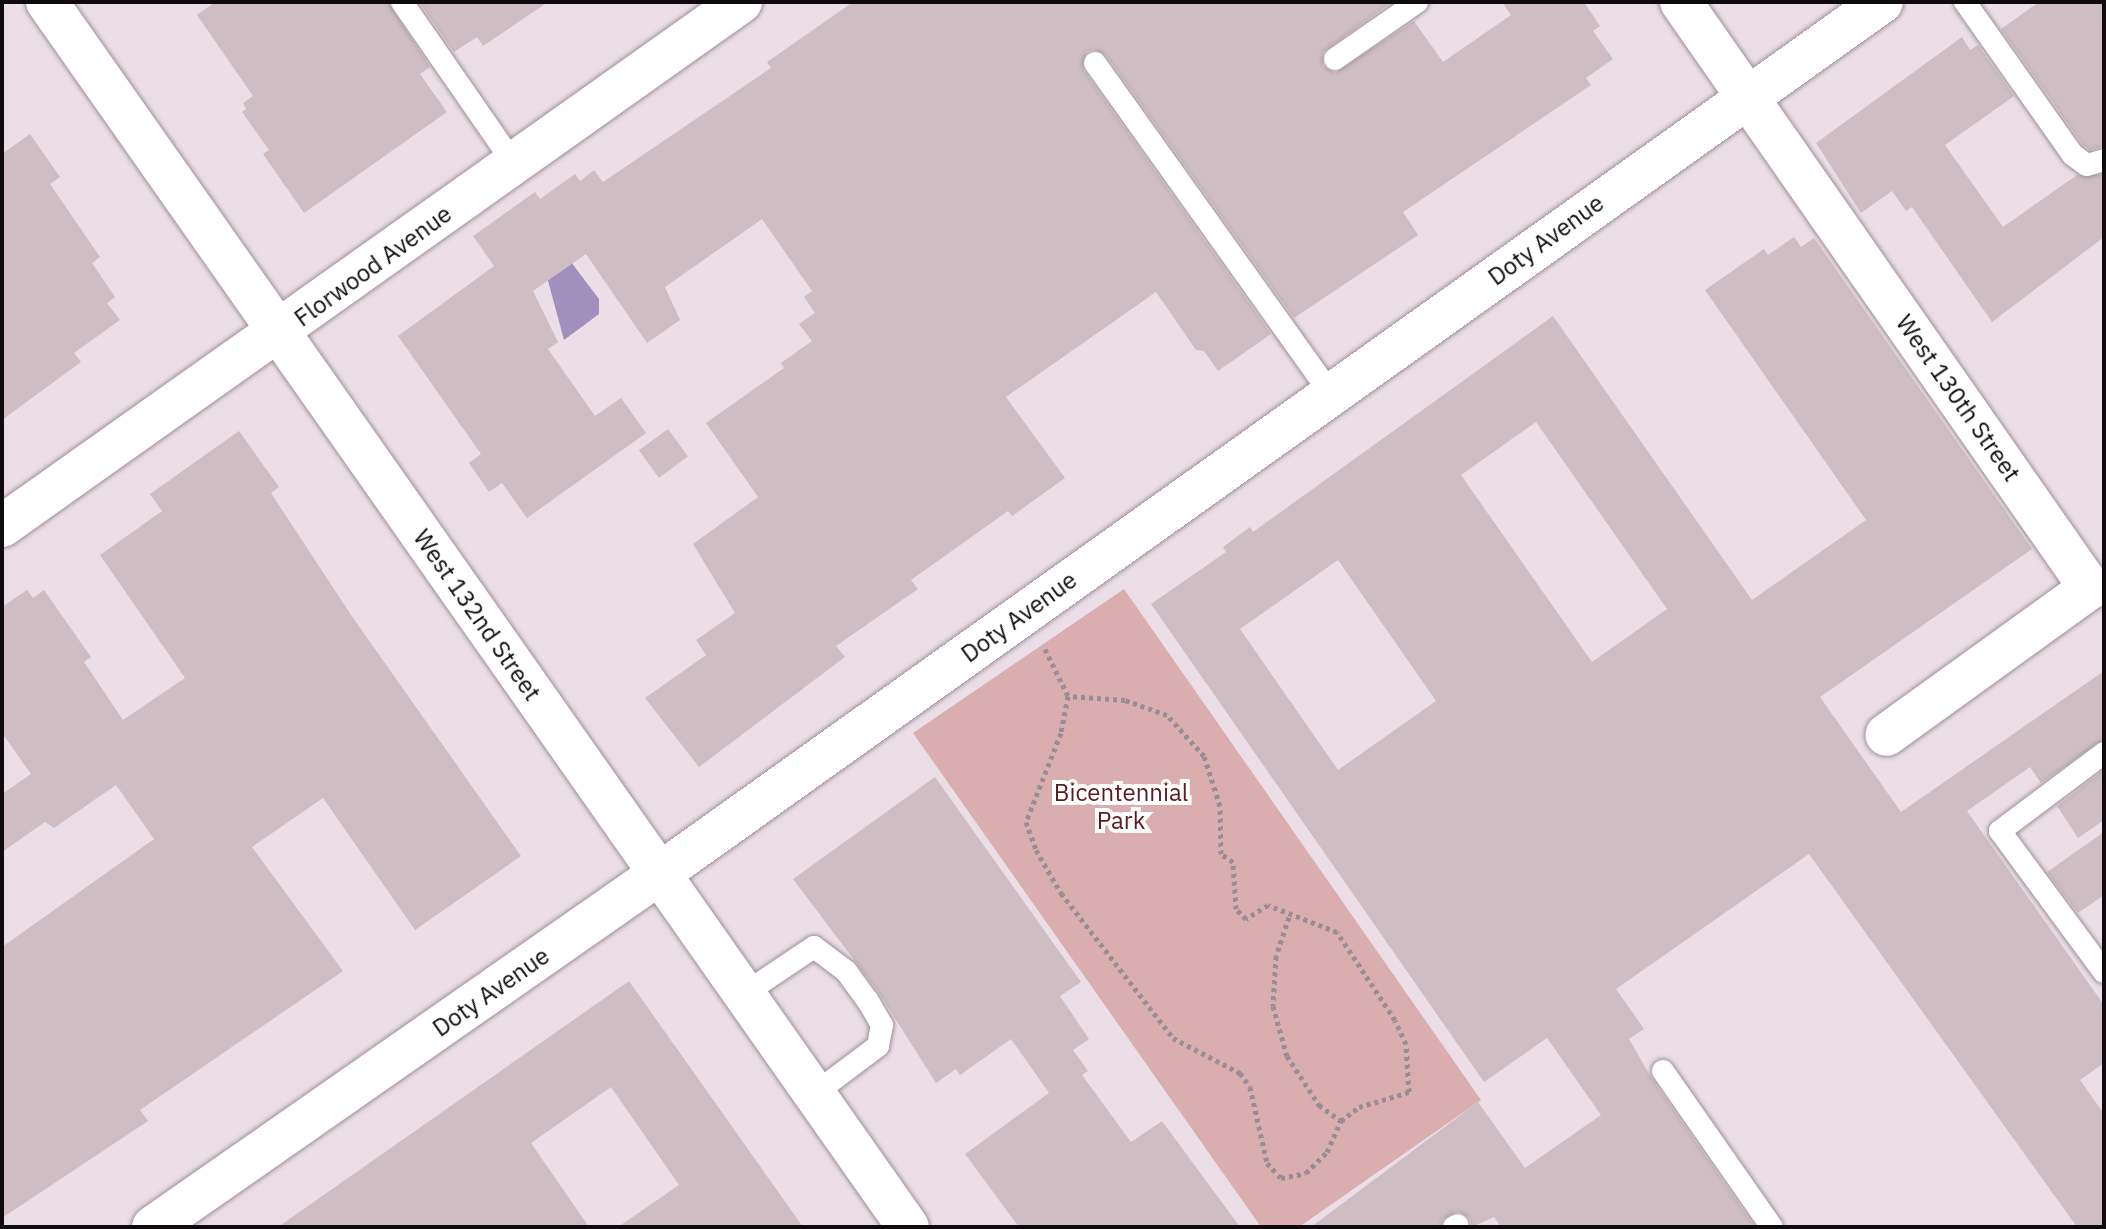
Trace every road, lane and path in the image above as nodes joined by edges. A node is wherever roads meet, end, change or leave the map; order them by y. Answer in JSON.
{"nodes":[{"id":1,"x":47,"y":2,"type":"edge"},
{"id":2,"x":402,"y":2,"type":"edge"},
{"id":3,"x":741,"y":2,"type":"edge"},
{"id":4,"x":1417,"y":2,"type":"edge"},
{"id":5,"x":1681,"y":2,"type":"edge"},
{"id":6,"x":1882,"y":2,"type":"edge"},
{"id":7,"x":1965,"y":2,"type":"edge"},
{"id":8,"x":1335,"y":59,"type":"dead end"},
{"id":9,"x":1095,"y":63,"type":"dead end"},
{"id":10,"x":1747,"y":96,"type":"junction"},
{"id":11,"x":2104,"y":160,"type":"edge"},
{"id":12,"x":514,"y":164,"type":"junction"},
{"id":13,"x":279,"y":333,"type":"junction"},
{"id":14,"x":1331,"y":394,"type":"junction"},
{"id":15,"x":2,"y":526,"type":"edge"},
{"id":16,"x":1024,"y":613,"type":"junction"},
{"id":17,"x":1068,"y":696,"type":"junction"},
{"id":18,"x":1886,"y":735,"type":"dead end"},
{"id":19,"x":2104,"y":753,"type":"edge"},
{"id":20,"x":659,"y":874,"type":"junction"},
{"id":21,"x":1289,"y":917,"type":"junction"},
{"id":22,"x":2104,"y":972,"type":"edge"},
{"id":23,"x":744,"y":994,"type":"junction"},
{"id":24,"x":1663,"y":1071,"type":"dead end"},
{"id":25,"x":814,"y":1094,"type":"junction"},
{"id":26,"x":1341,"y":1121,"type":"junction"},
{"id":27,"x":153,"y":1227,"type":"edge"},
{"id":28,"x":908,"y":1227,"type":"edge"},
{"id":29,"x":1772,"y":1227,"type":"edge"}],
"edges":[{"from":1,"to":13,"type":"street","name":"West 132nd Street"},
{"from":2,"to":12,"type":"lane"},
{"from":3,"to":12,"type":"street","name":"Florwood Avenue"},
{"from":4,"to":8,"type":"lane"},
{"from":5,"to":10,"type":"street","name":"West 130th Street"},
{"from":6,"to":10,"type":"street","name":"Doty Avenue"},
{"from":7,"to":11,"type":"lane"},
{"from":9,"to":14,"type":"lane"},
{"from":10,"to":14,"type":"street","name":"Doty Avenue"},
{"from":10,"to":18,"type":"street","name":"West 130th Street"},
{"from":12,"to":13,"type":"street","name":"Florwood Avenue"},
{"from":13,"to":15,"type":"street","name":"Florwood Avenue"},
{"from":13,"to":20,"type":"street","name":"West 132nd Street"},
{"from":14,"to":16,"type":"street","name":"Doty Avenue"},
{"from":16,"to":17,"type":"path"},
{"from":16,"to":20,"type":"street","name":"Doty Avenue"},
{"from":17,"to":21,"type":"path"},
{"from":17,"to":26,"type":"path"},
{"from":19,"to":22,"type":"lane"},
{"from":20,"to":23,"type":"street","name":"West 132nd Street"},
{"from":20,"to":27,"type":"street","name":"Doty Avenue"},
{"from":21,"to":26,"type":"path"},
{"from":21,"to":26,"type":"path"},
{"from":23,"to":25,"type":"street","name":"West 132nd Street"},
{"from":23,"to":25,"type":"lane"},
{"from":24,"to":29,"type":"lane"},
{"from":25,"to":28,"type":"street","name":"West 132nd Street"}]}
